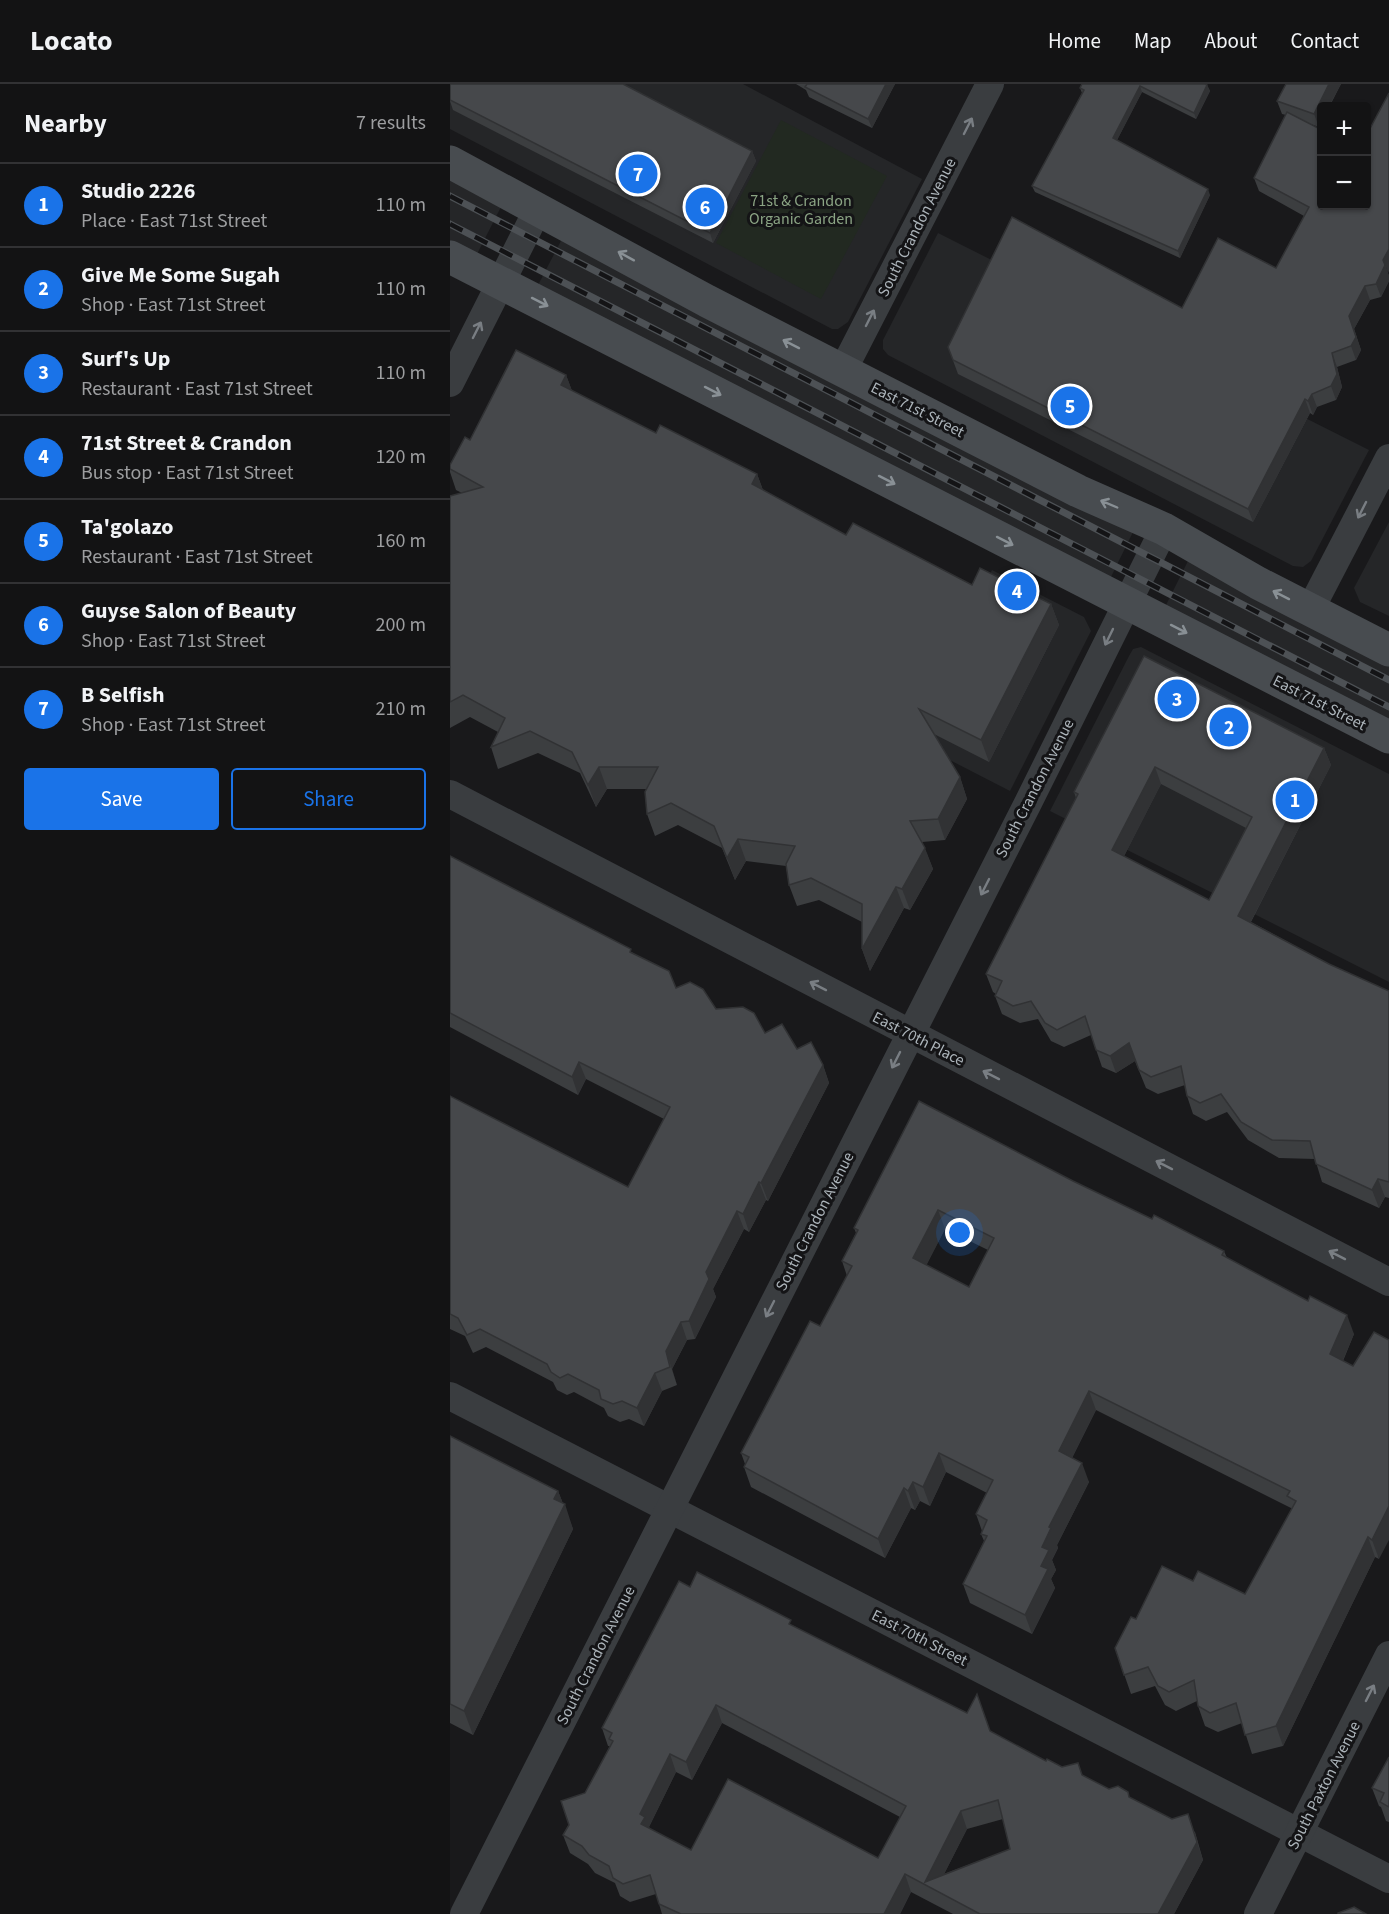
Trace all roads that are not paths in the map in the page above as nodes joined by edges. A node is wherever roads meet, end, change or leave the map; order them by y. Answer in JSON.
{"nodes":[{"id":1,"x":990,"y":84,"type":"edge"},
{"id":2,"x":450,"y":162,"type":"edge"},
{"id":3,"x":538,"y":209,"type":"junction"},
{"id":4,"x":450,"y":256,"type":"edge"},
{"id":5,"x":501,"y":283,"type":"junction"},
{"id":6,"x":843,"y":370,"type":"junction"},
{"id":7,"x":450,"y":383,"type":"edge"},
{"id":8,"x":1389,"y":458,"type":"edge"},
{"id":9,"x":1164,"y":529,"type":"junction"},
{"id":10,"x":1126,"y":603,"type":"junction"},
{"id":11,"x":1311,"y":610,"type":"junction"},
{"id":12,"x":1389,"y":650,"type":"edge"},
{"id":13,"x":1389,"y":737,"type":"edge"},
{"id":14,"x":450,"y":794,"type":"edge"},
{"id":15,"x":909,"y":1033,"type":"junction"},
{"id":16,"x":1389,"y":1282,"type":"edge"},
{"id":17,"x":450,"y":1396,"type":"edge"},
{"id":18,"x":669,"y":1509,"type":"junction"},
{"id":19,"x":1389,"y":1655,"type":"edge"},
{"id":20,"x":1299,"y":1833,"type":"junction"},
{"id":21,"x":1389,"y":1879,"type":"edge"},
{"id":22,"x":464,"y":1914,"type":"edge"},
{"id":23,"x":1258,"y":1914,"type":"edge"}],
"edges":[{"from":6,"to":1,"type":"street","name":"South Crandon Avenue","one_way":true},
{"from":2,"to":3,"type":"main road","name":"East 71st Street"},
{"from":3,"to":5,"type":"street"},
{"from":6,"to":3,"type":"main road","name":"East 71st Street","one_way":true},
{"from":4,"to":5,"type":"main road","name":"East 71st Street"},
{"from":7,"to":5,"type":"street","one_way":true},
{"from":5,"to":10,"type":"main road","name":"East 71st Street","one_way":true},
{"from":9,"to":6,"type":"main road","name":"East 71st Street","one_way":true},
{"from":8,"to":11,"type":"street","one_way":true},
{"from":9,"to":10,"type":"street","name":"South Crandon Avenue"},
{"from":11,"to":9,"type":"main road","name":"East 71st Street","one_way":true},
{"from":10,"to":13,"type":"main road","name":"East 71st Street","one_way":true},
{"from":10,"to":15,"type":"street","name":"South Crandon Avenue","one_way":true},
{"from":11,"to":12,"type":"main road","name":"East 71st Street"},
{"from":15,"to":14,"type":"street","name":"East 70th Place","one_way":true},
{"from":16,"to":15,"type":"street","name":"East 70th Place","one_way":true},
{"from":15,"to":18,"type":"street","name":"South Crandon Avenue","one_way":true},
{"from":17,"to":18,"type":"street","name":"East 70th Street"},
{"from":18,"to":20,"type":"street","name":"East 70th Street"},
{"from":18,"to":22,"type":"street","name":"South Crandon Avenue"},
{"from":20,"to":19,"type":"street","name":"South Paxton Avenue","one_way":true},
{"from":20,"to":21,"type":"street","name":"East 70th Street"},
{"from":20,"to":23,"type":"street","name":"South Paxton Avenue"}]}
